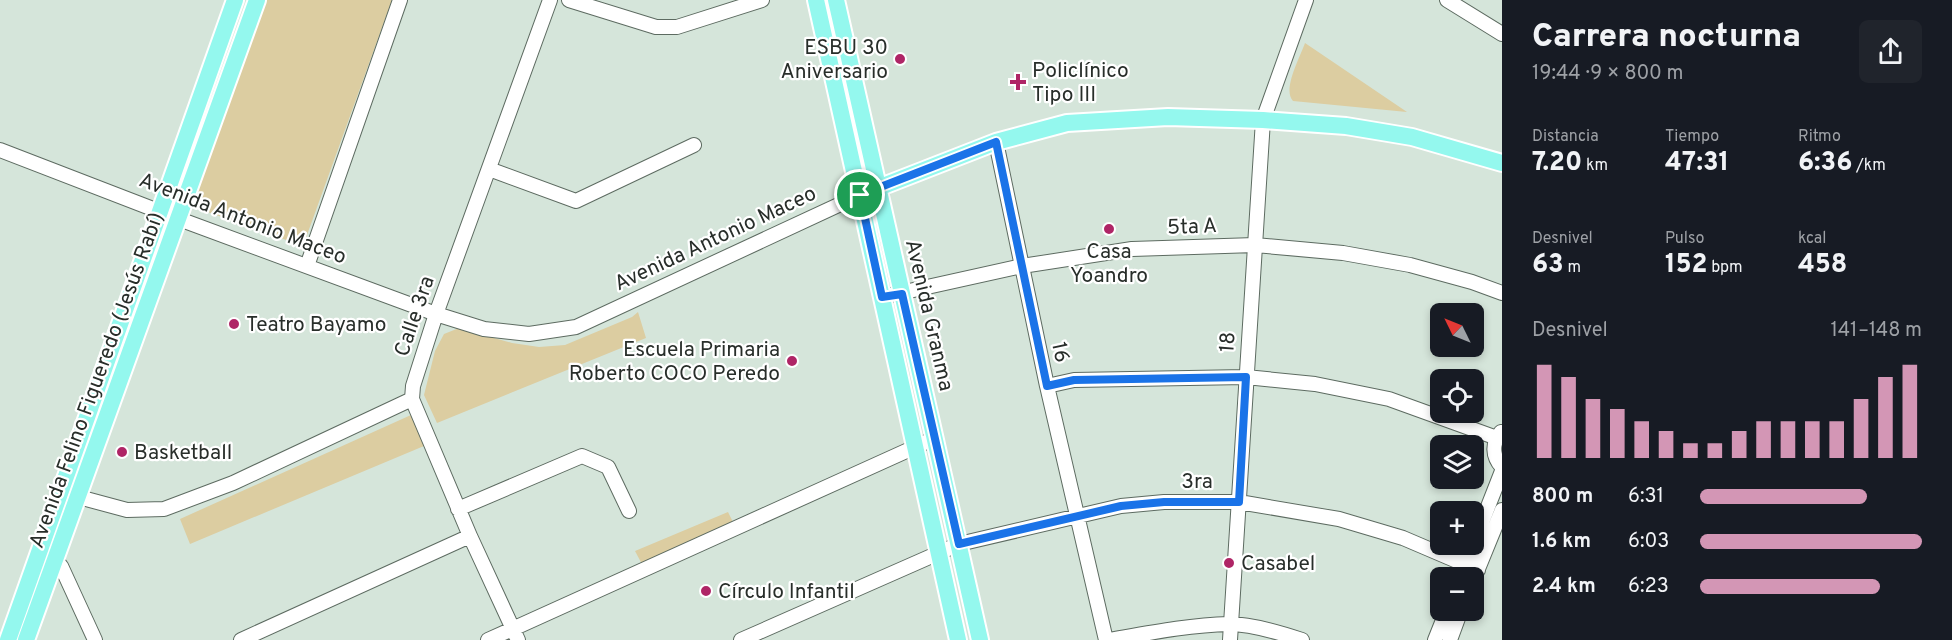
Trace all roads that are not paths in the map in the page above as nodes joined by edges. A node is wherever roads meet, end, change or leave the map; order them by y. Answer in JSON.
{"nodes":[{"id":1,"x":235,"y":0,"type":"edge"},
{"id":2,"x":257,"y":0,"type":"edge"},
{"id":3,"x":400,"y":0,"type":"edge"},
{"id":4,"x":550,"y":0,"type":"edge"},
{"id":5,"x":569,"y":0,"type":"edge"},
{"id":6,"x":762,"y":0,"type":"edge"},
{"id":7,"x":816,"y":0,"type":"edge"},
{"id":8,"x":836,"y":0,"type":"edge"},
{"id":9,"x":1306,"y":0,"type":"edge"},
{"id":10,"x":1447,"y":0,"type":"edge"},
{"id":11,"x":1502,"y":34,"type":"edge"},
{"id":12,"x":1263,"y":120,"type":"junction"},
{"id":13,"x":996,"y":142,"type":"junction"},
{"id":14,"x":694,"y":145,"type":"dead end"},
{"id":15,"x":0,"y":150,"type":"edge"},
{"id":16,"x":1502,"y":163,"type":"edge"},
{"id":17,"x":489,"y":169,"type":"junction"},
{"id":18,"x":878,"y":187,"type":"junction"},
{"id":19,"x":860,"y":195,"type":"junction"},
{"id":20,"x":160,"y":211,"type":"junction"},
{"id":21,"x":178,"y":219,"type":"junction"},
{"id":22,"x":1255,"y":245,"type":"junction"},
{"id":23,"x":307,"y":266,"type":"junction"},
{"id":24,"x":1022,"y":266,"type":"junction"},
{"id":25,"x":1502,"y":293,"type":"edge"},
{"id":26,"x":902,"y":294,"type":"junction"},
{"id":27,"x":882,"y":297,"type":"junction"},
{"id":28,"x":436,"y":314,"type":"junction"},
{"id":29,"x":1246,"y":377,"type":"junction"},
{"id":30,"x":1047,"y":386,"type":"junction"},
{"id":31,"x":412,"y":399,"type":"junction"},
{"id":32,"x":1499,"y":435,"type":"edge"},
{"id":33,"x":935,"y":438,"type":"junction"},
{"id":34,"x":915,"y":445,"type":"junction"},
{"id":35,"x":1502,"y":469,"type":"edge"},
{"id":36,"x":60,"y":492,"type":"junction"},
{"id":37,"x":77,"y":498,"type":"junction"},
{"id":38,"x":1239,"y":502,"type":"junction"},
{"id":39,"x":459,"y":509,"type":"junction"},
{"id":40,"x":1502,"y":510,"type":"edge"},
{"id":41,"x":629,"y":512,"type":"dead end"},
{"id":42,"x":1076,"y":515,"type":"junction"},
{"id":43,"x":470,"y":536,"type":"junction"},
{"id":44,"x":959,"y":544,"type":"junction"},
{"id":45,"x":939,"y":551,"type":"junction"},
{"id":46,"x":53,"y":564,"type":"junction"},
{"id":47,"x":1458,"y":567,"type":"edge"},
{"id":48,"x":1471,"y":567,"type":"edge"},
{"id":49,"x":1472,"y":567,"type":"edge"},
{"id":50,"x":1443,"y":621,"type":"edge"},
{"id":51,"x":1457,"y":621,"type":"edge"},
{"id":52,"x":1231,"y":624,"type":"junction"},
{"id":53,"x":516,"y":634,"type":"edge"},
{"id":54,"x":8,"y":640,"type":"edge"},
{"id":55,"x":26,"y":640,"type":"edge"},
{"id":56,"x":95,"y":640,"type":"edge"},
{"id":57,"x":241,"y":640,"type":"edge"},
{"id":58,"x":488,"y":640,"type":"edge"},
{"id":59,"x":741,"y":640,"type":"edge"},
{"id":60,"x":958,"y":640,"type":"edge"},
{"id":61,"x":980,"y":640,"type":"edge"},
{"id":62,"x":1108,"y":640,"type":"edge"},
{"id":63,"x":1230,"y":640,"type":"edge"},
{"id":64,"x":1302,"y":640,"type":"edge"},
{"id":65,"x":1435,"y":640,"type":"edge"},
{"id":66,"x":1450,"y":640,"type":"edge"}],
"edges":[{"from":1,"to":20,"type":"main road","name":"Avenida Felino Figueredo (Jesús Rabí)"},
{"from":2,"to":21,"type":"main road","name":"Avenida Felino Figueredo (Jesús Rabí)"},
{"from":3,"to":23,"type":"street"},
{"from":4,"to":17,"type":"street","name":"Calle 3ra"},
{"from":5,"to":6,"type":"street"},
{"from":7,"to":19,"type":"main road","name":"Avenida Granma"},
{"from":8,"to":18,"type":"main road","name":"Avenida Granma"},
{"from":9,"to":12,"type":"street","name":"18"},
{"from":10,"to":11,"type":"street"},
{"from":12,"to":13,"type":"main road","name":"Avenida Antonio Maceo"},
{"from":12,"to":16,"type":"main road","name":"Avenida Antonio Maceo"},
{"from":12,"to":22,"type":"street","name":"18"},
{"from":13,"to":18,"type":"main road","name":"Avenida Antonio Maceo"},
{"from":13,"to":24,"type":"street","name":"16"},
{"from":14,"to":17,"type":"street"},
{"from":15,"to":20,"type":"street","name":"Avenida Antonio Maceo"},
{"from":17,"to":28,"type":"street","name":"Calle 3ra"},
{"from":18,"to":19,"type":"main road","name":"Avenida Antonio Maceo"},
{"from":18,"to":26,"type":"main road","name":"Avenida Granma"},
{"from":19,"to":27,"type":"main road","name":"Avenida Granma"},
{"from":19,"to":28,"type":"street","name":"Avenida Antonio Maceo"},
{"from":20,"to":21,"type":"street","name":"Avenida Antonio Maceo"},
{"from":20,"to":36,"type":"main road","name":"Avenida Felino Figueredo (Jesús Rabí)"},
{"from":21,"to":23,"type":"street","name":"Avenida Antonio Maceo"},
{"from":21,"to":37,"type":"main road","name":"Avenida Felino Figueredo (Jesús Rabí)"},
{"from":22,"to":24,"type":"street","name":"5ta A"},
{"from":22,"to":25,"type":"street","name":"5ta A"},
{"from":22,"to":29,"type":"street","name":"18"},
{"from":23,"to":28,"type":"street","name":"Avenida Antonio Maceo"},
{"from":24,"to":26,"type":"street","name":"5ta A"},
{"from":24,"to":30,"type":"street","name":"16"},
{"from":26,"to":27,"type":"street","name":"5ta A"},
{"from":26,"to":33,"type":"main road","name":"Avenida Granma"},
{"from":27,"to":34,"type":"main road","name":"Avenida Granma"},
{"from":28,"to":31,"type":"street","name":"Calle 3ra"},
{"from":29,"to":30,"type":"street"},
{"from":29,"to":32,"type":"street"},
{"from":29,"to":38,"type":"street","name":"18"},
{"from":30,"to":42,"type":"street","name":"16"},
{"from":31,"to":37,"type":"street"},
{"from":31,"to":39,"type":"street"},
{"from":32,"to":35,"type":"street"},
{"from":33,"to":34,"type":"street"},
{"from":33,"to":44,"type":"main road","name":"Avenida Granma"},
{"from":34,"to":45,"type":"main road","name":"Avenida Granma"},
{"from":34,"to":53,"type":"street"},
{"from":35,"to":48,"type":"street"},
{"from":36,"to":37,"type":"street"},
{"from":36,"to":54,"type":"main road","name":"Avenida Felino Figueredo (Jesús Rabí)"},
{"from":37,"to":46,"type":"main road","name":"Avenida Felino Figueredo (Jesús Rabí)"},
{"from":38,"to":42,"type":"street","name":"3ra"},
{"from":38,"to":47,"type":"street","name":"3ra"},
{"from":38,"to":52,"type":"street","name":"18"},
{"from":39,"to":41,"type":"street"},
{"from":39,"to":43,"type":"street"},
{"from":40,"to":49,"type":"street"},
{"from":42,"to":44,"type":"street","name":"3ra"},
{"from":42,"to":62,"type":"street","name":"16"},
{"from":43,"to":53,"type":"street"},
{"from":43,"to":57,"type":"street"},
{"from":44,"to":45,"type":"street","name":"3ra"},
{"from":44,"to":61,"type":"main road","name":"Avenida Granma"},
{"from":45,"to":59,"type":"street","name":"3ra"},
{"from":45,"to":60,"type":"main road","name":"Avenida Granma"},
{"from":46,"to":55,"type":"main road","name":"Avenida Felino Figueredo (Jesús Rabí)"},
{"from":46,"to":56,"type":"street"},
{"from":50,"to":65,"type":"street"},
{"from":51,"to":66,"type":"street"},
{"from":52,"to":62,"type":"street"},
{"from":52,"to":63,"type":"street","name":"18"},
{"from":52,"to":64,"type":"street"},
{"from":53,"to":58,"type":"street"}]}
